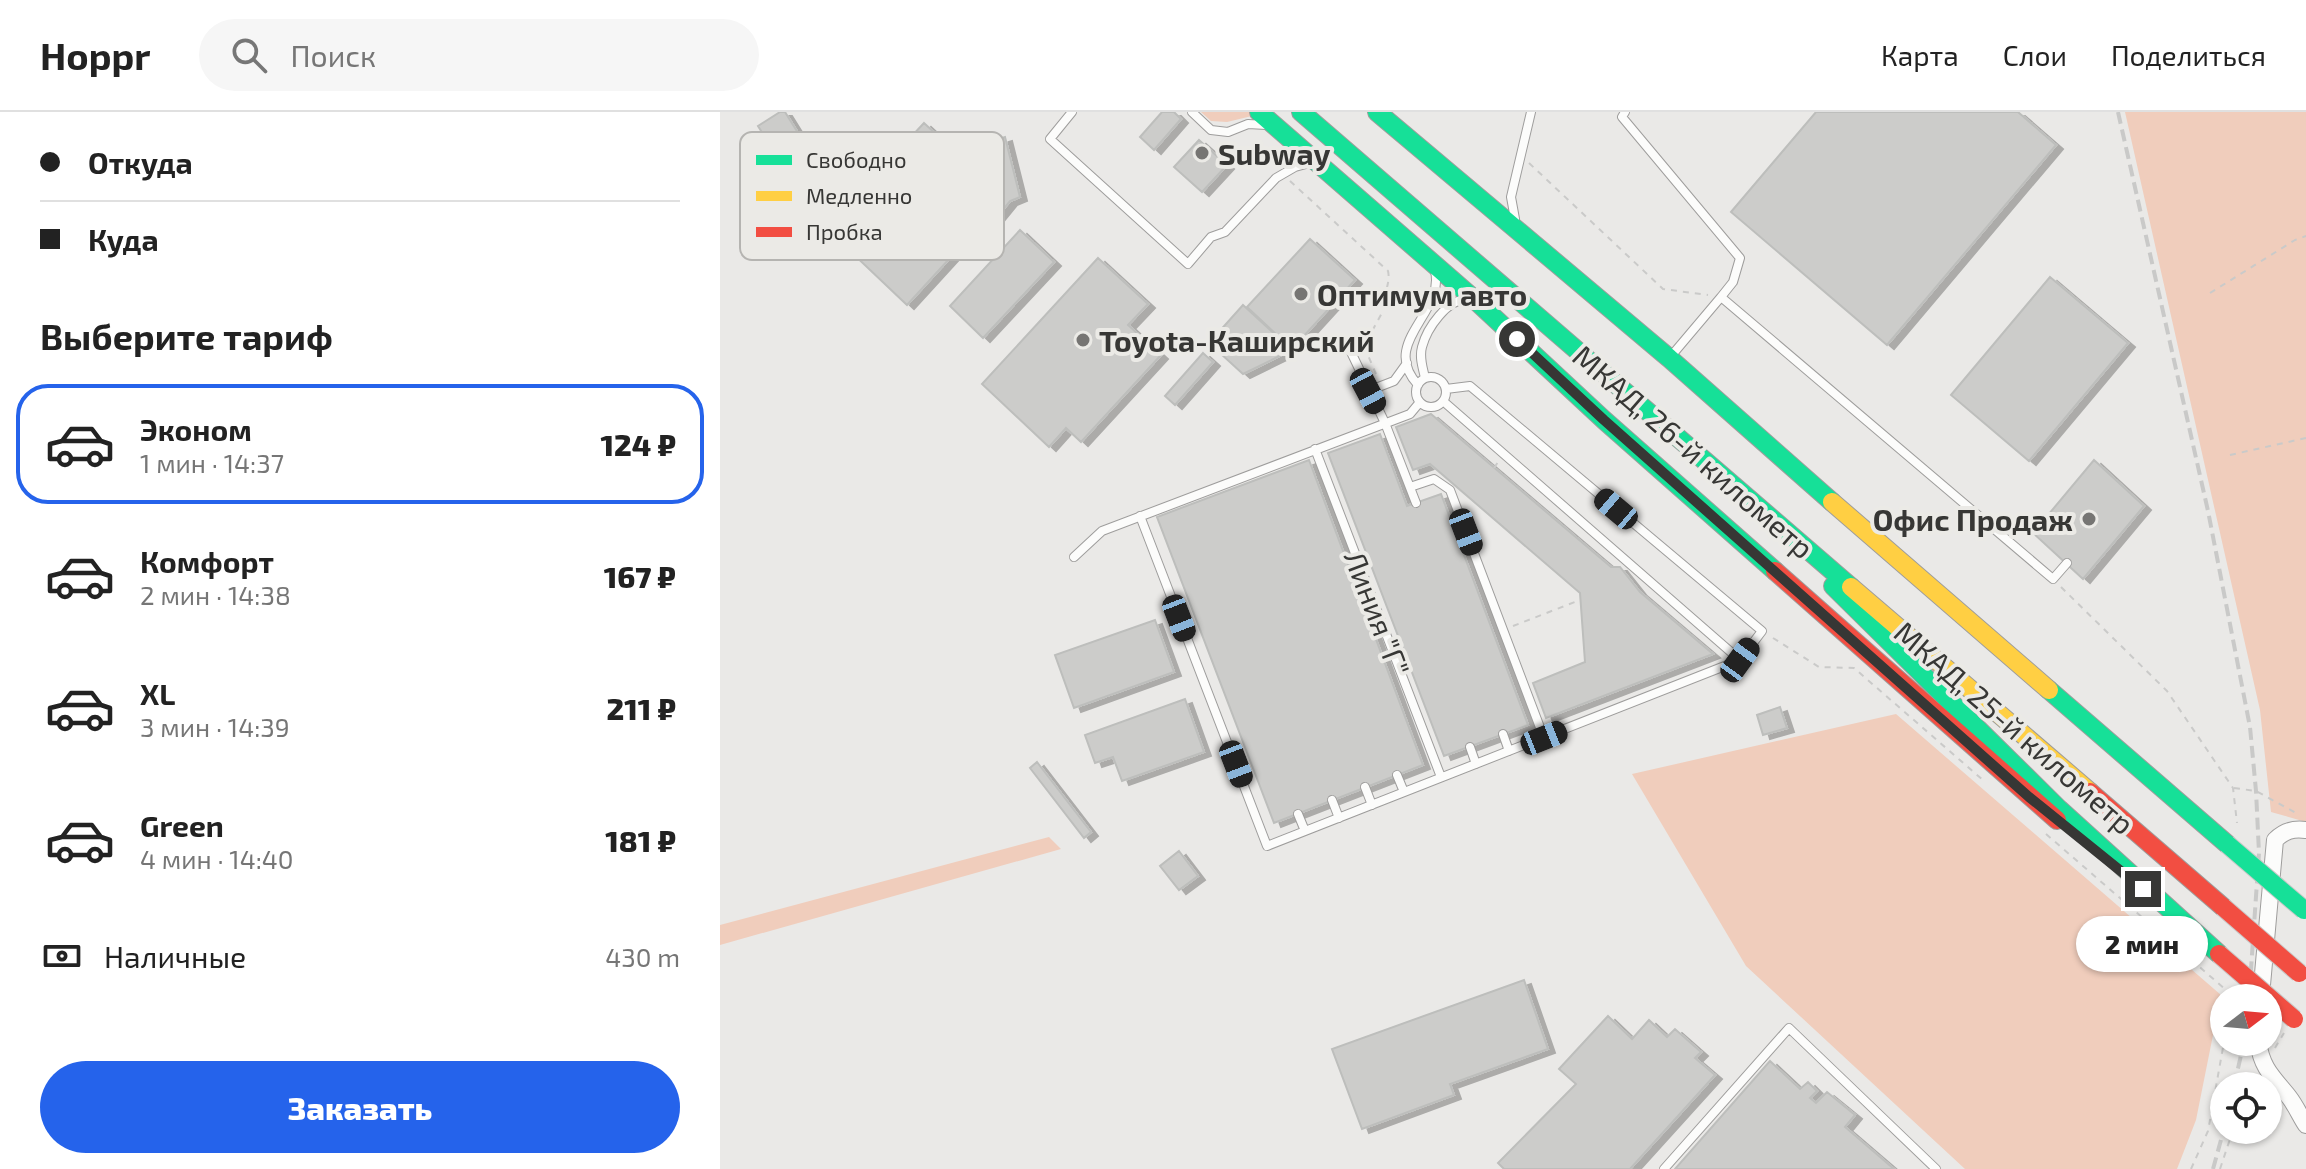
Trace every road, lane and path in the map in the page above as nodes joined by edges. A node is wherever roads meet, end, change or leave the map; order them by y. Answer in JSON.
{"nodes":[{"id":1,"x":1072,"y":112,"type":"edge"},
{"id":2,"x":1192,"y":112,"type":"edge"},
{"id":3,"x":1259,"y":112,"type":"edge"},
{"id":4,"x":1301,"y":112,"type":"edge"},
{"id":5,"x":1377,"y":112,"type":"edge"},
{"id":6,"x":1531,"y":112,"type":"edge"},
{"id":7,"x":1621,"y":114,"type":"edge"},
{"id":8,"x":1280,"y":130,"type":"junction"},
{"id":9,"x":1521,"y":155,"type":"junction"},
{"id":10,"x":1319,"y":164,"type":"junction"},
{"id":11,"x":1282,"y":174,"type":"junction"},
{"id":12,"x":1517,"y":232,"type":"junction"},
{"id":13,"x":2306,"y":236,"type":"edge"},
{"id":14,"x":1429,"y":259,"type":"junction"},
{"id":15,"x":2210,"y":293,"type":"dead end"},
{"id":16,"x":1721,"y":297,"type":"junction"},
{"id":17,"x":1474,"y":299,"type":"junction"},
{"id":18,"x":1389,"y":300,"type":"dead end"},
{"id":19,"x":1385,"y":308,"type":"junction"},
{"id":20,"x":1351,"y":352,"type":"dead end"},
{"id":21,"x":1669,"y":358,"type":"junction"},
{"id":22,"x":1407,"y":363,"type":"junction"},
{"id":23,"x":1422,"y":382,"type":"junction"},
{"id":24,"x":1381,"y":386,"type":"junction"},
{"id":25,"x":1446,"y":389,"type":"junction"},
{"id":26,"x":1368,"y":391,"type":"junction"},
{"id":27,"x":1443,"y":401,"type":"junction"},
{"id":28,"x":1420,"y":402,"type":"junction"},
{"id":29,"x":1385,"y":423,"type":"junction"},
{"id":30,"x":2306,"y":438,"type":"edge"},
{"id":31,"x":1315,"y":449,"type":"junction"},
{"id":32,"x":2230,"y":455,"type":"dead end"},
{"id":33,"x":1715,"y":469,"type":"junction"},
{"id":34,"x":1410,"y":487,"type":"junction"},
{"id":35,"x":1416,"y":503,"type":"dead end"},
{"id":36,"x":1140,"y":516,"type":"junction"},
{"id":37,"x":1865,"y":531,"type":"joint"},
{"id":38,"x":1074,"y":557,"type":"dead end"},
{"id":39,"x":2067,"y":563,"type":"dead end"},
{"id":40,"x":1832,"y":570,"type":"joint"},
{"id":41,"x":2053,"y":579,"type":"junction"},
{"id":42,"x":1580,"y":600,"type":"dead end"},
{"id":43,"x":1504,"y":630,"type":"junction"},
{"id":44,"x":1762,"y":631,"type":"junction"},
{"id":45,"x":1740,"y":660,"type":"junction"},
{"id":46,"x":1503,"y":734,"type":"dead end"},
{"id":47,"x":1544,"y":738,"type":"junction"},
{"id":48,"x":1470,"y":747,"type":"dead end"},
{"id":49,"x":1509,"y":751,"type":"junction"},
{"id":50,"x":1476,"y":764,"type":"junction"},
{"id":51,"x":1397,"y":775,"type":"dead end"},
{"id":52,"x":1441,"y":777,"type":"junction"},
{"id":53,"x":1984,"y":781,"type":"dead end"},
{"id":54,"x":1365,"y":787,"type":"dead end"},
{"id":55,"x":1404,"y":792,"type":"junction"},
{"id":56,"x":1332,"y":800,"type":"dead end"},
{"id":57,"x":1372,"y":805,"type":"junction"},
{"id":58,"x":1298,"y":814,"type":"dead end"},
{"id":59,"x":1339,"y":818,"type":"junction"},
{"id":60,"x":2306,"y":819,"type":"edge"},
{"id":61,"x":2306,"y":830,"type":"edge"},
{"id":62,"x":1305,"y":831,"type":"junction"},
{"id":63,"x":2043,"y":832,"type":"dead end"},
{"id":64,"x":2166,"y":908,"type":"junction"},
{"id":65,"x":2305,"y":911,"type":"edge"},
{"id":66,"x":2303,"y":975,"type":"edge"},
{"id":67,"x":2218,"y":984,"type":"edge"},
{"id":68,"x":2262,"y":984,"type":"edge"},
{"id":69,"x":2300,"y":1024,"type":"edge"},
{"id":70,"x":2221,"y":1056,"type":"edge"},
{"id":71,"x":2262,"y":1056,"type":"edge"},
{"id":72,"x":2290,"y":1098,"type":"junction"},
{"id":73,"x":2306,"y":1106,"type":"edge"},
{"id":74,"x":2306,"y":1125,"type":"edge"},
{"id":75,"x":2228,"y":1144,"type":"edge"},
{"id":76,"x":1664,"y":1169,"type":"edge"},
{"id":77,"x":1936,"y":1169,"type":"edge"},
{"id":78,"x":2191,"y":1169,"type":"edge"},
{"id":79,"x":2220,"y":1169,"type":"edge"}],
"edges":[{"from":1,"to":11,"type":"lane"},
{"from":2,"to":8,"type":"lane"},
{"from":3,"to":8,"type":"main road"},
{"from":4,"to":33,"type":"main road","name":"МКАД, 26-й километр"},
{"from":5,"to":12,"type":"main road","name":"МКАД, 26-й километр"},
{"from":6,"to":9,"type":"lane"},
{"from":7,"to":16,"type":"lane"},
{"from":8,"to":10,"type":"main road"},
{"from":9,"to":12,"type":"lane"},
{"from":9,"to":16,"type":"path"},
{"from":10,"to":11,"type":"lane"},
{"from":10,"to":14,"type":"main road"},
{"from":11,"to":19,"type":"path"},
{"from":12,"to":21,"type":"main road","name":"МКАД, 26-й километр"},
{"from":13,"to":15,"type":"path"},
{"from":14,"to":17,"type":"main road"},
{"from":14,"to":22,"type":"lane"},
{"from":16,"to":21,"type":"lane"},
{"from":16,"to":41,"type":"lane"},
{"from":17,"to":23,"type":"lane"},
{"from":17,"to":64,"type":"main road"},
{"from":18,"to":19,"type":"path"},
{"from":19,"to":24,"type":"path"},
{"from":20,"to":26,"type":"lane"},
{"from":21,"to":37,"type":"main road","name":"МКАД, 26-й километр"},
{"from":22,"to":23,"type":"lane"},
{"from":22,"to":24,"type":"lane"},
{"from":23,"to":25,"type":"lane"},
{"from":23,"to":28,"type":"lane"},
{"from":24,"to":26,"type":"lane"},
{"from":25,"to":27,"type":"lane"},
{"from":25,"to":44,"type":"lane"},
{"from":26,"to":29,"type":"lane"},
{"from":27,"to":28,"type":"lane"},
{"from":27,"to":45,"type":"lane"},
{"from":28,"to":29,"type":"lane"},
{"from":29,"to":31,"type":"lane"},
{"from":29,"to":34,"type":"lane"},
{"from":30,"to":32,"type":"path"},
{"from":31,"to":36,"type":"lane"},
{"from":31,"to":52,"type":"lane","name":"Линия \"Г\""},
{"from":33,"to":40,"type":"main road","name":"МКАД, 26-й километр"},
{"from":33,"to":64,"type":"main road"},
{"from":34,"to":35,"type":"lane"},
{"from":34,"to":43,"type":"lane"},
{"from":36,"to":38,"type":"lane"},
{"from":36,"to":62,"type":"lane"},
{"from":37,"to":65,"type":"main road","name":"МКАД, 25-й километр","bridge":true},
{"from":39,"to":41,"type":"lane"},
{"from":40,"to":66,"type":"main road","name":"МКАД, 25-й километр","bridge":true},
{"from":41,"to":60,"type":"path"},
{"from":42,"to":43,"type":"path"},
{"from":43,"to":47,"type":"lane"},
{"from":44,"to":45,"type":"lane"},
{"from":44,"to":53,"type":"path"},
{"from":45,"to":47,"type":"lane"},
{"from":46,"to":49,"type":"lane"},
{"from":47,"to":49,"type":"lane"},
{"from":48,"to":50,"type":"lane"},
{"from":49,"to":50,"type":"lane"},
{"from":50,"to":52,"type":"lane"},
{"from":51,"to":55,"type":"lane"},
{"from":52,"to":55,"type":"lane"},
{"from":54,"to":57,"type":"lane"},
{"from":55,"to":57,"type":"lane"},
{"from":56,"to":59,"type":"lane"},
{"from":57,"to":59,"type":"lane"},
{"from":58,"to":62,"type":"lane"},
{"from":59,"to":62,"type":"lane"},
{"from":61,"to":68,"type":"street"},
{"from":63,"to":67,"type":"path"},
{"from":64,"to":69,"type":"main road","bridge":true},
{"from":70,"to":78,"type":"path"},
{"from":71,"to":72,"type":"street"},
{"from":72,"to":73,"type":"street"},
{"from":72,"to":74,"type":"street"},
{"from":75,"to":79,"type":"path"},
{"from":76,"to":77,"type":"lane"}]}
